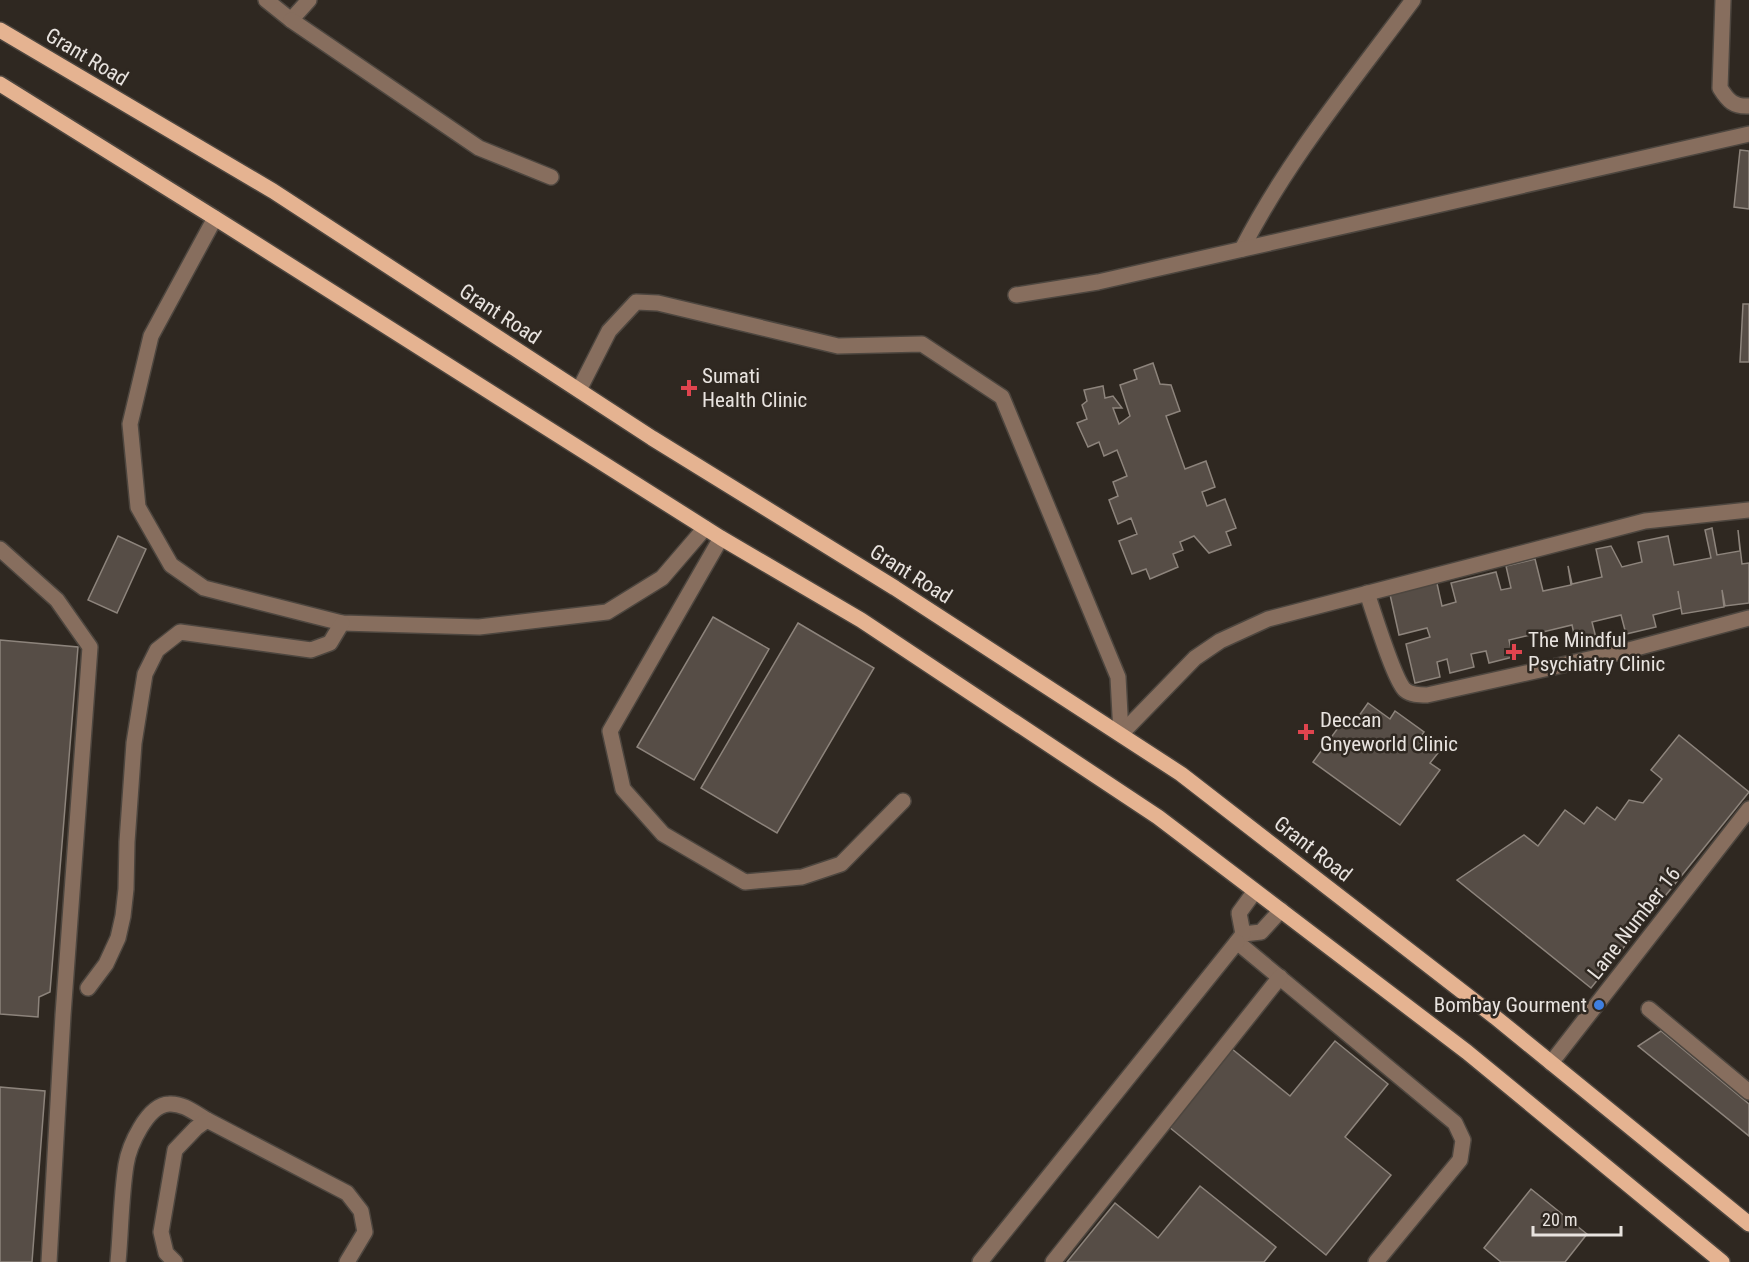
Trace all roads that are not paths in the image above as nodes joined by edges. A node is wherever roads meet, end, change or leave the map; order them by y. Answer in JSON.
{"nodes":[{"id":1,"x":266,"y":0,"type":"edge"},
{"id":2,"x":309,"y":0,"type":"edge"},
{"id":3,"x":1413,"y":0,"type":"edge"},
{"id":4,"x":1723,"y":0,"type":"edge"},
{"id":5,"x":291,"y":20,"type":"junction"},
{"id":6,"x":0,"y":30,"type":"edge"},
{"id":7,"x":0,"y":84,"type":"edge"},
{"id":8,"x":0,"y":89,"type":"edge"},
{"id":9,"x":1749,"y":106,"type":"edge"},
{"id":10,"x":1749,"y":134,"type":"edge"},
{"id":11,"x":551,"y":177,"type":"dead end"},
{"id":12,"x":216,"y":218,"type":"junction"},
{"id":13,"x":1242,"y":249,"type":"junction"},
{"id":14,"x":1016,"y":295,"type":"dead end"},
{"id":15,"x":579,"y":390,"type":"junction"},
{"id":16,"x":1749,"y":510,"type":"edge"},
{"id":17,"x":705,"y":528,"type":"junction"},
{"id":18,"x":721,"y":538,"type":"junction"},
{"id":19,"x":0,"y":549,"type":"edge"},
{"id":20,"x":1367,"y":593,"type":"junction"},
{"id":21,"x":1749,"y":618,"type":"edge"},
{"id":22,"x":342,"y":623,"type":"junction"},
{"id":23,"x":1121,"y":735,"type":"junction"},
{"id":24,"x":903,"y":801,"type":"dead end"},
{"id":25,"x":1749,"y":810,"type":"edge"},
{"id":26,"x":1255,"y":891,"type":"junction"},
{"id":27,"x":1281,"y":910,"type":"junction"},
{"id":28,"x":1240,"y":938,"type":"junction"},
{"id":29,"x":1280,"y":977,"type":"junction"},
{"id":30,"x":88,"y":988,"type":"dead end"},
{"id":31,"x":1649,"y":1010,"type":"dead end"},
{"id":32,"x":1551,"y":1063,"type":"junction"},
{"id":33,"x":1749,"y":1092,"type":"edge"},
{"id":34,"x":207,"y":1119,"type":"junction"},
{"id":35,"x":1749,"y":1224,"type":"edge"},
{"id":36,"x":49,"y":1262,"type":"edge"},
{"id":37,"x":118,"y":1262,"type":"edge"},
{"id":38,"x":175,"y":1262,"type":"edge"},
{"id":39,"x":347,"y":1262,"type":"edge"},
{"id":40,"x":980,"y":1262,"type":"edge"},
{"id":41,"x":1053,"y":1262,"type":"edge"},
{"id":42,"x":1376,"y":1262,"type":"edge"},
{"id":43,"x":1722,"y":1262,"type":"edge"}],
"edges":[{"from":1,"to":5,"type":"street"},
{"from":2,"to":5,"type":"street"},
{"from":3,"to":13,"type":"street"},
{"from":4,"to":9,"type":"street"},
{"from":5,"to":11,"type":"street"},
{"from":6,"to":15,"type":"main road","name":"Grant Road"},
{"from":7,"to":8,"type":"street"},
{"from":7,"to":12,"type":"main road"},
{"from":10,"to":13,"type":"street"},
{"from":12,"to":17,"type":"main road"},
{"from":12,"to":22,"type":"street"},
{"from":13,"to":14,"type":"street"},
{"from":15,"to":23,"type":"main road","name":"Grant Road"},
{"from":15,"to":23,"type":"street"},
{"from":16,"to":20,"type":"street"},
{"from":17,"to":18,"type":"main road"},
{"from":17,"to":22,"type":"street"},
{"from":18,"to":24,"type":"street"},
{"from":18,"to":26,"type":"main road"},
{"from":19,"to":36,"type":"street"},
{"from":20,"to":21,"type":"street"},
{"from":20,"to":23,"type":"street"},
{"from":22,"to":30,"type":"street"},
{"from":23,"to":32,"type":"main road","name":"Grant Road"},
{"from":25,"to":32,"type":"street","name":"Lane Number 16"},
{"from":26,"to":27,"type":"main road"},
{"from":26,"to":28,"type":"street"},
{"from":27,"to":28,"type":"street"},
{"from":27,"to":43,"type":"main road"},
{"from":28,"to":29,"type":"street"},
{"from":28,"to":40,"type":"street"},
{"from":29,"to":41,"type":"street"},
{"from":29,"to":42,"type":"street"},
{"from":31,"to":33,"type":"street"},
{"from":32,"to":35,"type":"main road","name":"Grant Road"},
{"from":34,"to":37,"type":"street"},
{"from":34,"to":38,"type":"street"},
{"from":34,"to":39,"type":"street"}]}
